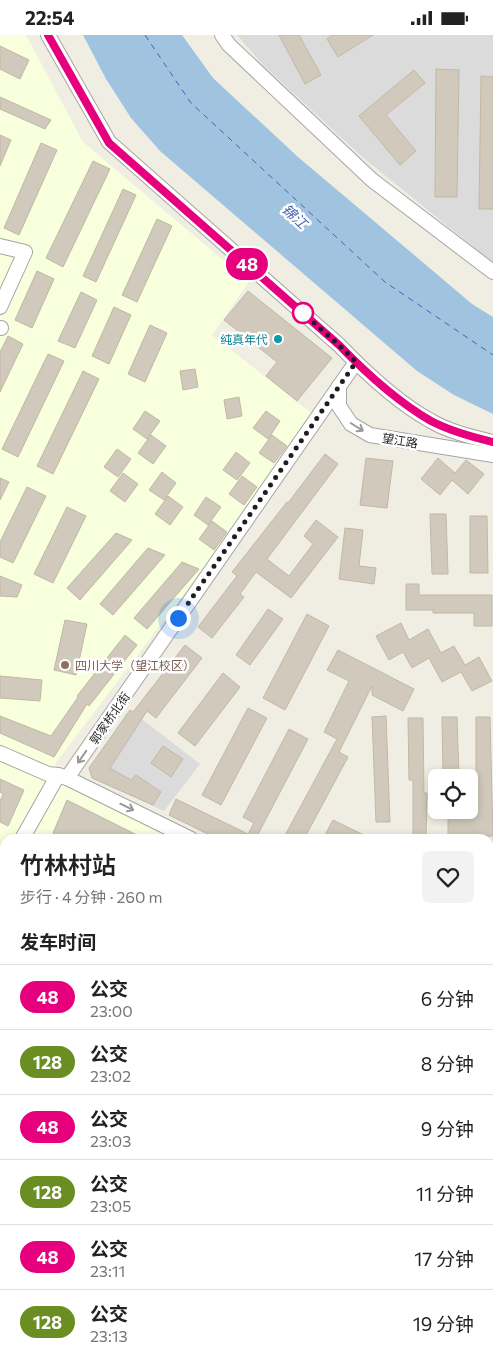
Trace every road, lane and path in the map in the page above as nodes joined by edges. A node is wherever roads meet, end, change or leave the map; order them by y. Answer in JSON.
{"nodes":[{"id":1,"x":48,"y":35,"type":"edge"},
{"id":2,"x":222,"y":35,"type":"edge"},
{"id":3,"x":0,"y":246,"type":"edge"},
{"id":4,"x":493,"y":272,"type":"edge"},
{"id":5,"x":0,"y":307,"type":"edge"},
{"id":6,"x":356,"y":362,"type":"junction"},
{"id":7,"x":339,"y":386,"type":"junction"},
{"id":8,"x":493,"y":446,"type":"edge"},
{"id":9,"x":493,"y":459,"type":"edge"},
{"id":10,"x":0,"y":753,"type":"edge"},
{"id":11,"x":58,"y":776,"type":"junction"},
{"id":12,"x":25,"y":834,"type":"edge"},
{"id":13,"x":180,"y":834,"type":"edge"}],
"edges":[{"from":1,"to":6,"type":"street"},
{"from":2,"to":4,"type":"street"},
{"from":3,"to":5,"type":"street"},
{"from":6,"to":7,"type":"street","name":"郭家桥北街"},
{"from":6,"to":8,"type":"street"},
{"from":7,"to":8,"type":"street","name":"望江路","one_way":true},
{"from":7,"to":11,"type":"street","name":"郭家桥北街","one_way":true},
{"from":8,"to":9,"type":"street"},
{"from":10,"to":11,"type":"street"},
{"from":11,"to":12,"type":"street","name":"郭家桥北街"},
{"from":11,"to":13,"type":"street","one_way":true}]}
